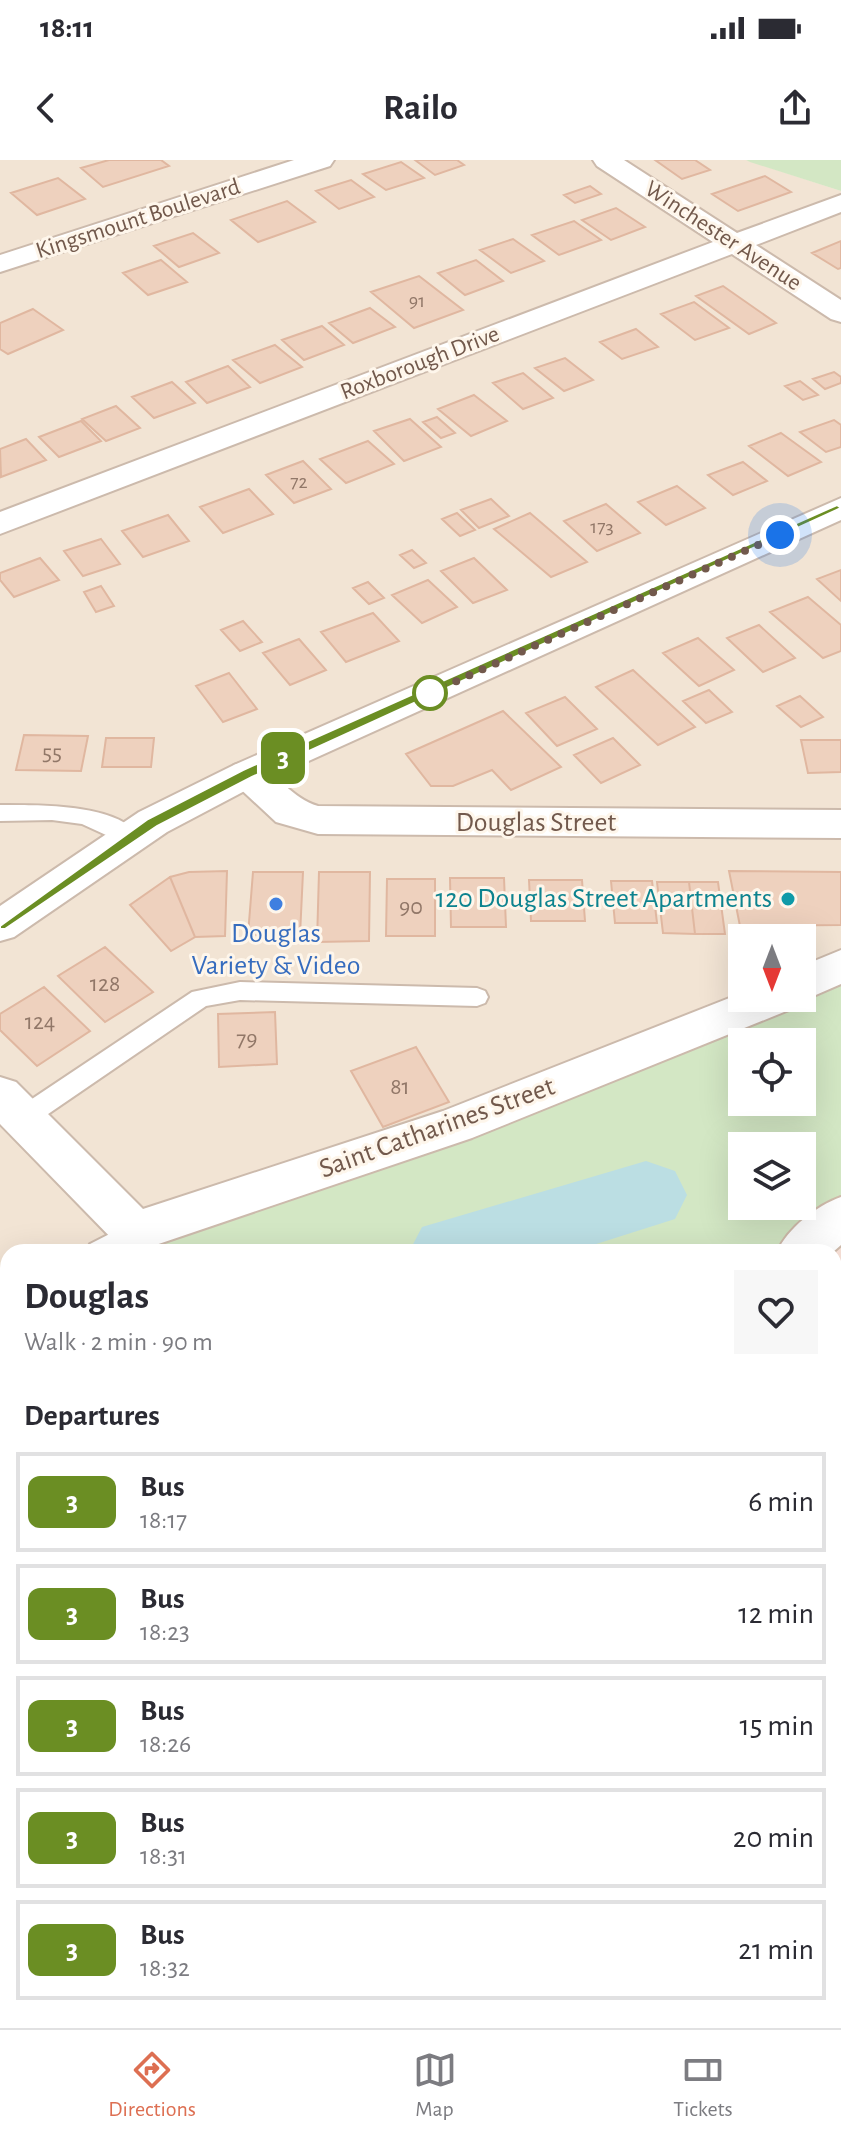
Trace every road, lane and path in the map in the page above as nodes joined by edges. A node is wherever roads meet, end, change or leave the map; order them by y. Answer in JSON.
{"nodes":[{"id":1,"x":321,"y":160,"type":"edge"},
{"id":2,"x":606,"y":160,"type":"edge"},
{"id":3,"x":841,"y":203,"type":"edge"},
{"id":4,"x":734,"y":243,"type":"junction"},
{"id":5,"x":0,"y":264,"type":"edge"},
{"id":6,"x":841,"y":313,"type":"edge"},
{"id":7,"x":841,"y":508,"type":"edge"},
{"id":8,"x":0,"y":524,"type":"edge"},
{"id":9,"x":247,"y":774,"type":"junction"},
{"id":10,"x":0,"y":813,"type":"edge"},
{"id":11,"x":841,"y":824,"type":"edge"},
{"id":12,"x":130,"y":838,"type":"junction"},
{"id":13,"x":0,"y":926,"type":"edge"},
{"id":14,"x":841,"y":966,"type":"edge"},
{"id":15,"x":816,"y":978,"type":"edge"},
{"id":16,"x":477,"y":997,"type":"dead end"},
{"id":17,"x":739,"y":1012,"type":"edge"},
{"id":18,"x":11,"y":1106,"type":"edge"},
{"id":19,"x":841,"y":1217,"type":"edge"},
{"id":20,"x":117,"y":1242,"type":"edge"},
{"id":21,"x":809,"y":1244,"type":"edge"}],
"edges":[{"from":1,"to":5,"type":"street","name":"Kingsmount Boulevard"},
{"from":2,"to":4,"type":"street","name":"Winchester Avenue"},
{"from":3,"to":4,"type":"street","name":"Roxborough Drive"},
{"from":4,"to":6,"type":"street","name":"Winchester Avenue"},
{"from":4,"to":8,"type":"street","name":"Roxborough Drive"},
{"from":7,"to":9,"type":"street"},
{"from":9,"to":11,"type":"street","name":"Douglas Street"},
{"from":9,"to":12,"type":"street"},
{"from":10,"to":12,"type":"lane"},
{"from":12,"to":13,"type":"street"},
{"from":14,"to":15,"type":"street"},
{"from":16,"to":18,"type":"lane"},
{"from":17,"to":20,"type":"street","name":"Saint Catharines Street"},
{"from":18,"to":20,"type":"street"},
{"from":19,"to":21,"type":"street"}]}
